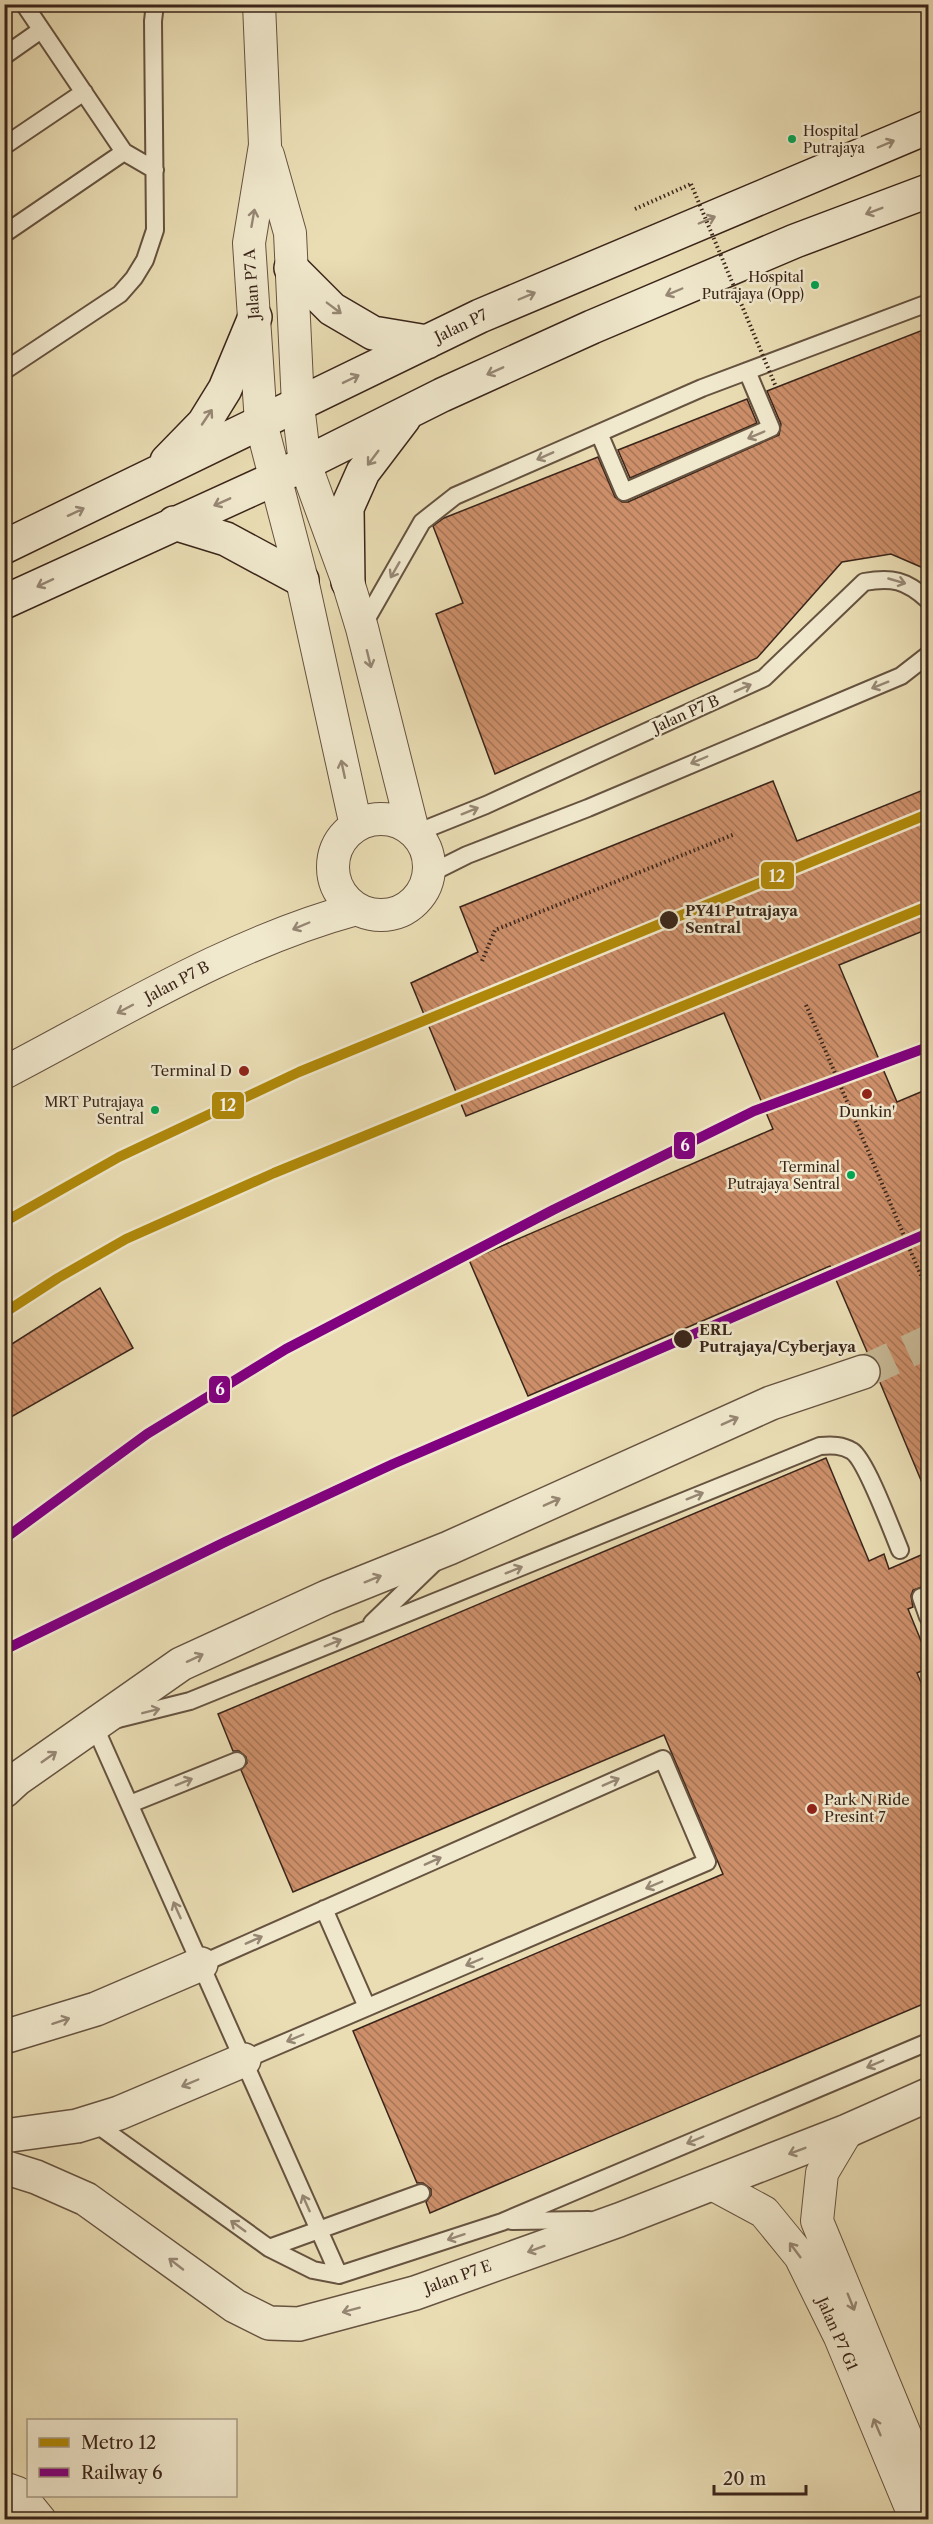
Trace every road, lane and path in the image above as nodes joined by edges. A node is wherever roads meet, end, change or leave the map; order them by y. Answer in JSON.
{"nodes":[{"id":1,"x":24,"y":4,"type":"edge"},
{"id":2,"x":155,"y":4,"type":"edge"},
{"id":3,"x":259,"y":4,"type":"edge"},
{"id":4,"x":41,"y":30,"type":"junction"},
{"id":5,"x":4,"y":56,"type":"edge"},
{"id":6,"x":84,"y":92,"type":"junction"},
{"id":7,"x":928,"y":127,"type":"edge"},
{"id":8,"x":265,"y":145,"type":"junction"},
{"id":9,"x":4,"y":146,"type":"edge"},
{"id":10,"x":124,"y":152,"type":"junction"},
{"id":11,"x":155,"y":170,"type":"junction"},
{"id":12,"x":928,"y":191,"type":"edge"},
{"id":13,"x":635,"y":209,"type":"dead end"},
{"id":14,"x":4,"y":234,"type":"edge"},
{"id":15,"x":291,"y":268,"type":"junction"},
{"id":16,"x":928,"y":303,"type":"edge"},
{"id":17,"x":255,"y":317,"type":"junction"},
{"id":18,"x":427,"y":342,"type":"junction"},
{"id":19,"x":4,"y":371,"type":"edge"},
{"id":20,"x":747,"y":371,"type":"junction"},
{"id":21,"x":776,"y":387,"type":"dead end"},
{"id":22,"x":298,"y":405,"type":"junction"},
{"id":23,"x":408,"y":412,"type":"junction"},
{"id":24,"x":261,"y":423,"type":"junction"},
{"id":25,"x":599,"y":433,"type":"junction"},
{"id":26,"x":305,"y":464,"type":"junction"},
{"id":27,"x":154,"y":476,"type":"junction"},
{"id":28,"x":276,"y":478,"type":"junction"},
{"id":29,"x":174,"y":523,"type":"junction"},
{"id":30,"x":4,"y":547,"type":"edge"},
{"id":31,"x":302,"y":580,"type":"junction"},
{"id":32,"x":348,"y":582,"type":"junction"},
{"id":33,"x":928,"y":600,"type":"edge"},
{"id":34,"x":4,"y":602,"type":"edge"},
{"id":35,"x":362,"y":628,"type":"junction"},
{"id":36,"x":928,"y":658,"type":"edge"},
{"id":37,"x":356,"y":826,"type":"junction"},
{"id":38,"x":414,"y":832,"type":"junction"},
{"id":39,"x":735,"y":834,"type":"dead end"},
{"id":40,"x":429,"y":874,"type":"junction"},
{"id":41,"x":356,"y":909,"type":"junction"},
{"id":42,"x":482,"y":961,"type":"dead end"},
{"id":43,"x":806,"y":1005,"type":"dead end"},
{"id":44,"x":4,"y":1072,"type":"edge"},
{"id":45,"x":928,"y":1292,"type":"edge"},
{"id":46,"x":863,"y":1372,"type":"tunnel mouth"},
{"id":47,"x":449,"y":1548,"type":"junction"},
{"id":48,"x":900,"y":1550,"type":"dead end"},
{"id":49,"x":921,"y":1597,"type":"dead end"},
{"id":50,"x":928,"y":1617,"type":"edge"},
{"id":51,"x":365,"y":1630,"type":"junction"},
{"id":52,"x":94,"y":1725,"type":"junction"},
{"id":53,"x":237,"y":1761,"type":"dead end"},
{"id":54,"x":4,"y":1791,"type":"edge"},
{"id":55,"x":130,"y":1804,"type":"junction"},
{"id":56,"x":324,"y":1909,"type":"junction"},
{"id":57,"x":201,"y":1964,"type":"junction"},
{"id":58,"x":367,"y":2007,"type":"junction"},
{"id":59,"x":4,"y":2037,"type":"edge"},
{"id":60,"x":928,"y":2042,"type":"edge"},
{"id":61,"x":243,"y":2060,"type":"junction"},
{"id":62,"x":928,"y":2095,"type":"edge"},
{"id":63,"x":92,"y":2121,"type":"junction"},
{"id":64,"x":847,"y":2131,"type":"junction"},
{"id":65,"x":4,"y":2136,"type":"edge"},
{"id":66,"x":4,"y":2167,"type":"edge"},
{"id":67,"x":712,"y":2184,"type":"junction"},
{"id":68,"x":422,"y":2193,"type":"dead end"},
{"id":69,"x":620,"y":2220,"type":"junction"},
{"id":70,"x":502,"y":2222,"type":"junction"},
{"id":71,"x":319,"y":2231,"type":"junction"},
{"id":72,"x":269,"y":2248,"type":"junction"},
{"id":73,"x":339,"y":2275,"type":"junction"},
{"id":74,"x":4,"y":2488,"type":"edge"},
{"id":75,"x":928,"y":2490,"type":"edge"},
{"id":76,"x":40,"y":2520,"type":"edge"},
{"id":77,"x":916,"y":2520,"type":"edge"}],
"edges":[{"from":1,"to":4,"type":"lane"},
{"from":2,"to":11,"type":"lane"},
{"from":3,"to":8,"type":"street","name":"Jalan P7 A"},
{"from":4,"to":5,"type":"lane"},
{"from":4,"to":6,"type":"lane"},
{"from":6,"to":9,"type":"lane"},
{"from":6,"to":10,"type":"lane"},
{"from":18,"to":7,"type":"main road","name":"Jalan P7","one_way":true},
{"from":8,"to":15,"type":"street","name":"Jalan P7 A"},
{"from":17,"to":8,"type":"street","name":"Jalan P7 A","one_way":true},
{"from":10,"to":11,"type":"lane"},
{"from":10,"to":14,"type":"lane"},
{"from":11,"to":19,"type":"lane"},
{"from":12,"to":23,"type":"main road","one_way":true},
{"from":13,"to":21,"type":"path","bridge":true},
{"from":15,"to":18,"type":"main road","one_way":true},
{"from":15,"to":22,"type":"street","name":"Jalan P7 A"},
{"from":16,"to":20,"type":"lane"},
{"from":17,"to":24,"type":"street","name":"Jalan P7 A"},
{"from":27,"to":17,"type":"main road","one_way":true},
{"from":22,"to":18,"type":"main road","name":"Jalan P7","one_way":true},
{"from":20,"to":25,"type":"lane"},
{"from":20,"to":25,"type":"lane","one_way":true},
{"from":22,"to":24,"type":"main road","name":"Jalan P7"},
{"from":22,"to":26,"type":"street","name":"Jalan P7 A"},
{"from":23,"to":26,"type":"main road"},
{"from":23,"to":32,"type":"main road","one_way":true},
{"from":24,"to":27,"type":"main road","name":"Jalan P7"},
{"from":24,"to":28,"type":"street","name":"Jalan P7 A"},
{"from":25,"to":35,"type":"lane","one_way":true},
{"from":26,"to":28,"type":"main road"},
{"from":26,"to":32,"type":"street"},
{"from":30,"to":27,"type":"main road","name":"Jalan P7","one_way":true},
{"from":28,"to":29,"type":"main road","one_way":true},
{"from":28,"to":31,"type":"street"},
{"from":29,"to":31,"type":"main road"},
{"from":29,"to":34,"type":"main road","one_way":true},
{"from":37,"to":31,"type":"street","one_way":true},
{"from":32,"to":35,"type":"street"},
{"from":38,"to":33,"type":"lane","name":"Jalan P7 B","one_way":true},
{"from":35,"to":38,"type":"street","one_way":true},
{"from":36,"to":40,"type":"lane","one_way":true},
{"from":37,"to":38,"type":"street"},
{"from":37,"to":41,"type":"street"},
{"from":38,"to":40,"type":"street"},
{"from":39,"to":42,"type":"path"},
{"from":40,"to":41,"type":"street","name":"Jalan P7 B"},
{"from":41,"to":44,"type":"street","name":"Jalan P7 B","one_way":true},
{"from":43,"to":45,"type":"path"},
{"from":47,"to":46,"type":"main road","one_way":true},
{"from":47,"to":51,"type":"lane"},
{"from":52,"to":47,"type":"main road","one_way":true},
{"from":51,"to":48,"type":"lane","one_way":true},
{"from":49,"to":50,"type":"lane"},
{"from":52,"to":51,"type":"lane","one_way":true},
{"from":54,"to":52,"type":"main road","one_way":true},
{"from":52,"to":55,"type":"lane"},
{"from":55,"to":53,"type":"lane","one_way":true},
{"from":57,"to":55,"type":"lane","one_way":true},
{"from":57,"to":56,"type":"lane","one_way":true},
{"from":56,"to":58,"type":"lane"},
{"from":56,"to":58,"type":"lane","one_way":true},
{"from":59,"to":57,"type":"main road","one_way":true},
{"from":57,"to":61,"type":"lane"},
{"from":58,"to":61,"type":"lane","one_way":true},
{"from":60,"to":70,"type":"lane","one_way":true},
{"from":61,"to":63,"type":"main road","one_way":true},
{"from":71,"to":61,"type":"lane","one_way":true},
{"from":62,"to":64,"type":"main road","name":"Jalan P7 E"},
{"from":63,"to":65,"type":"main road"},
{"from":72,"to":63,"type":"lane","one_way":true},
{"from":64,"to":67,"type":"main road","name":"Jalan P7 E","one_way":true},
{"from":64,"to":75,"type":"street","name":"Jalan P7 G1","one_way":true},
{"from":69,"to":66,"type":"main road","name":"Jalan P7 E","one_way":true},
{"from":67,"to":69,"type":"main road","name":"Jalan P7 E"},
{"from":77,"to":67,"type":"street","name":"Jalan P7 G1","one_way":true},
{"from":68,"to":71,"type":"lane"},
{"from":69,"to":70,"type":"lane"},
{"from":70,"to":73,"type":"lane","one_way":true},
{"from":71,"to":72,"type":"lane"},
{"from":71,"to":73,"type":"lane"},
{"from":72,"to":73,"type":"lane"},
{"from":74,"to":76,"type":"street"}]}
